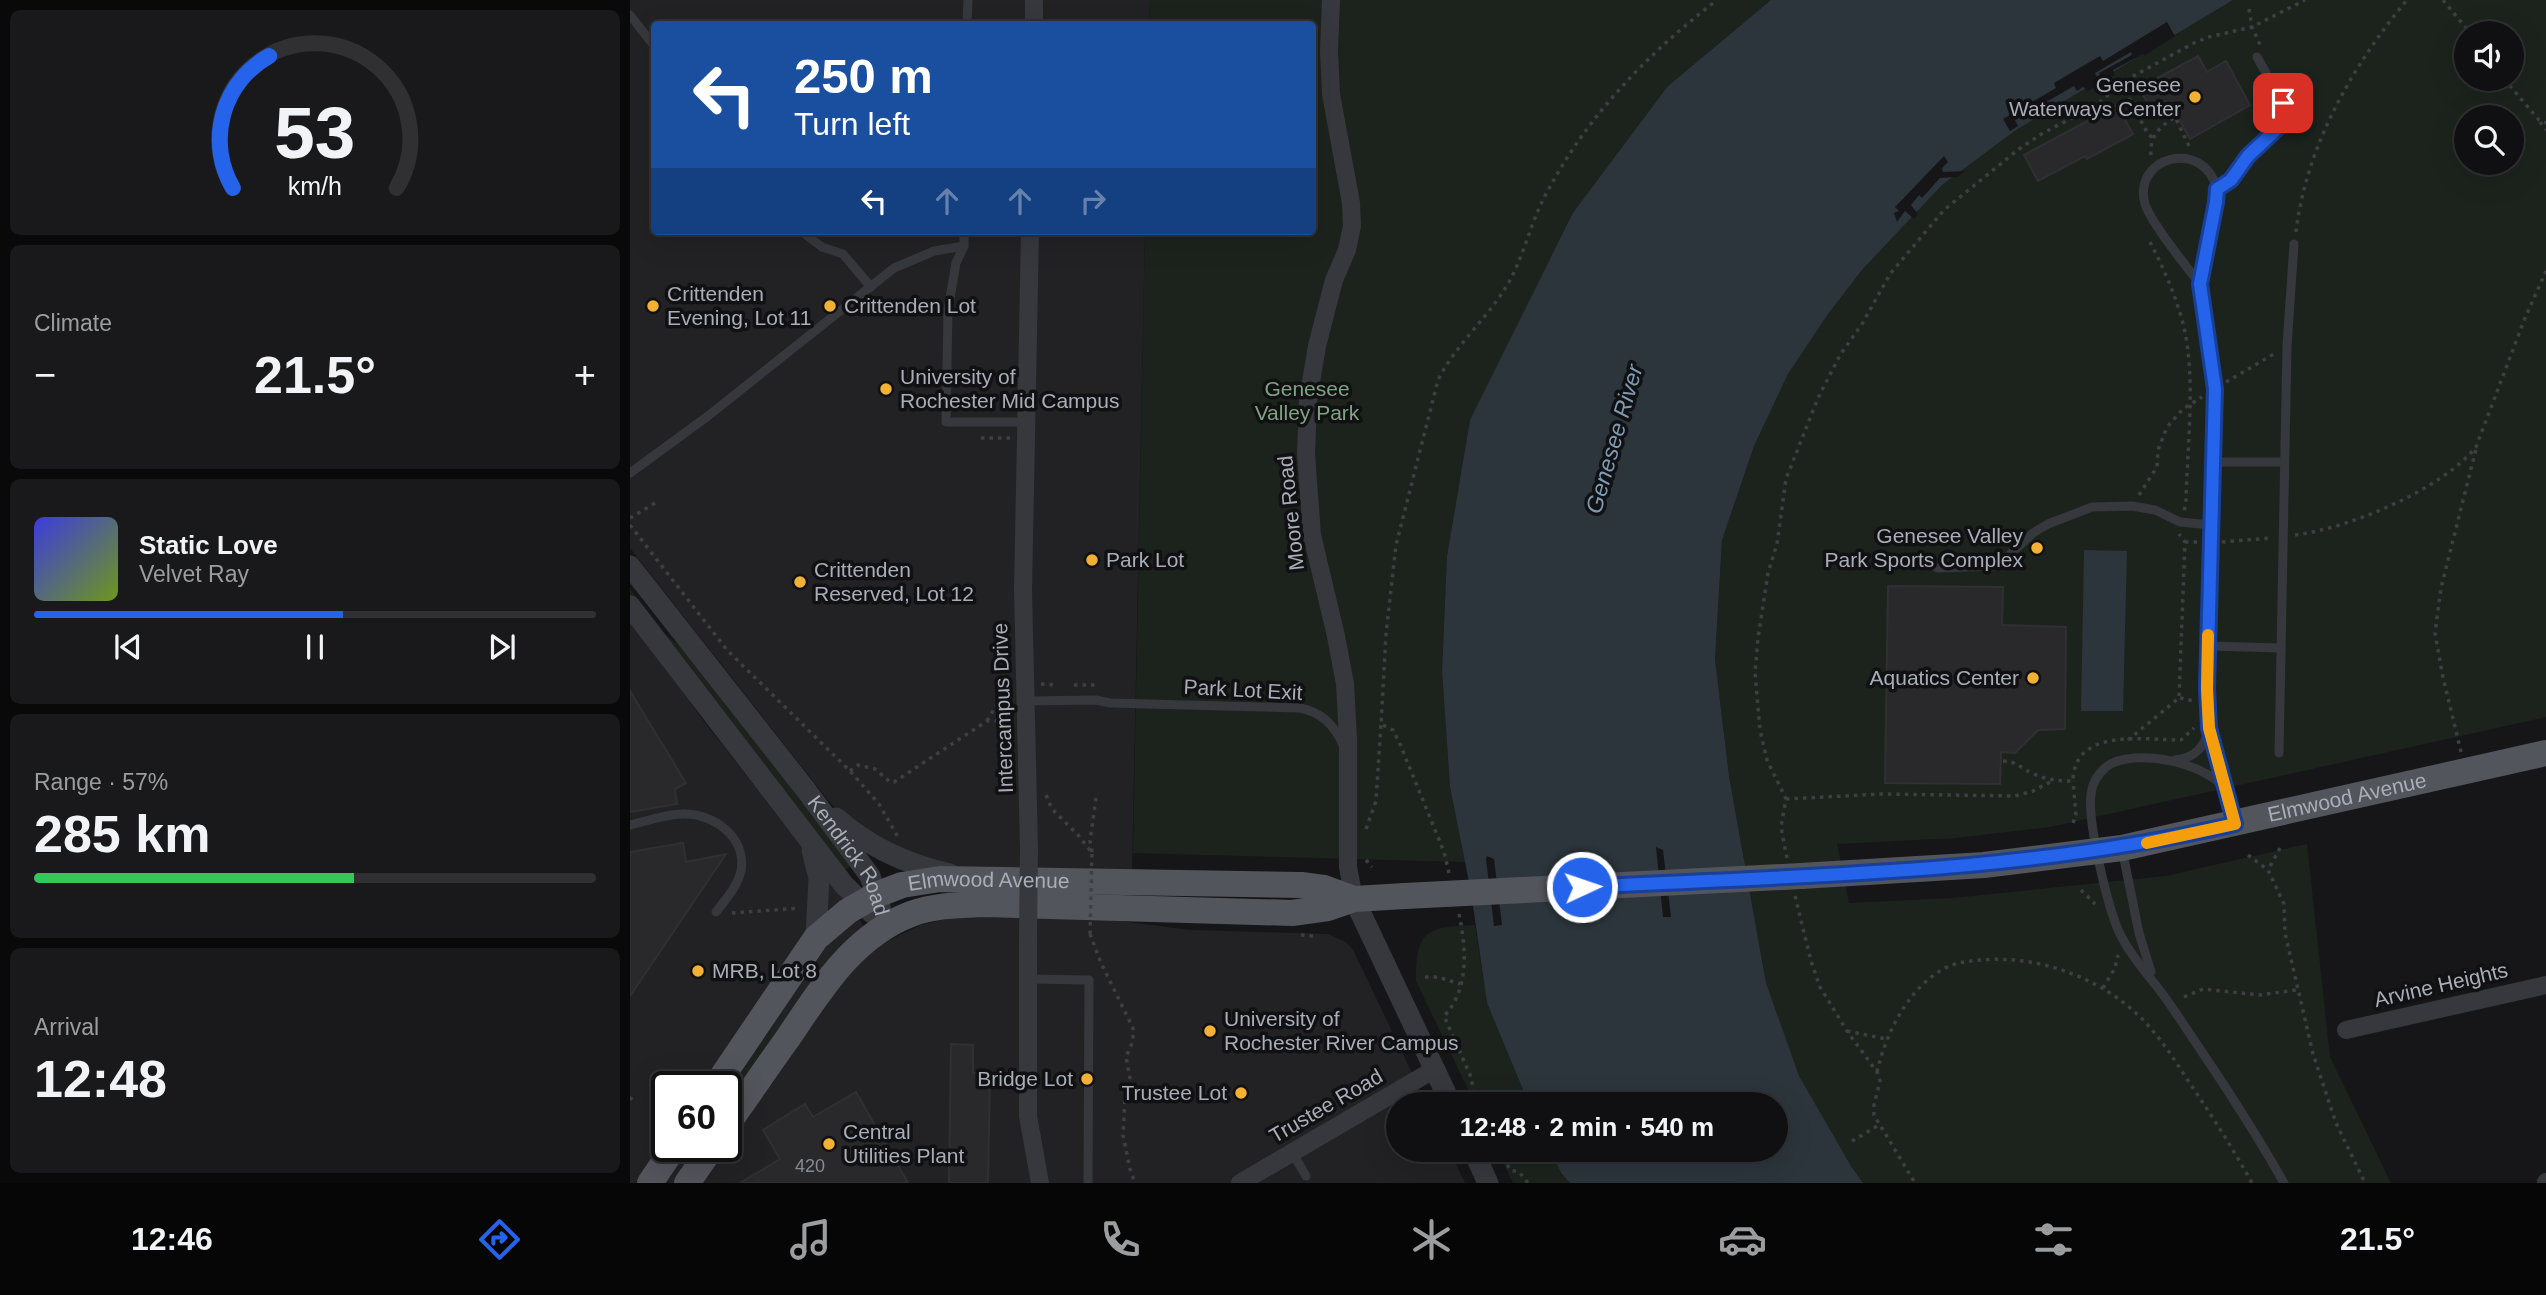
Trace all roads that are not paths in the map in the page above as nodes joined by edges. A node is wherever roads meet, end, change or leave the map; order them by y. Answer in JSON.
{"nodes":[{"id":1,"x":968,"y":0,"type":"edge"},
{"id":2,"x":1034,"y":0,"type":"edge"},
{"id":3,"x":1331,"y":0,"type":"edge"},
{"id":4,"x":630,"y":15,"type":"edge"},
{"id":5,"x":967,"y":21,"type":"edge"},
{"id":6,"x":1034,"y":21,"type":"edge"},
{"id":7,"x":651,"y":42,"type":"edge"},
{"id":8,"x":2257,"y":57,"type":"road end"},
{"id":9,"x":2217,"y":189,"type":"junction"},
{"id":10,"x":806,"y":235,"type":"edge"},
{"id":11,"x":964,"y":235,"type":"edge"},
{"id":12,"x":1030,"y":235,"type":"edge"},
{"id":13,"x":2294,"y":244,"type":"road end"},
{"id":14,"x":964,"y":246,"type":"junction"},
{"id":15,"x":2200,"y":284,"type":"junction"},
{"id":16,"x":871,"y":287,"type":"junction"},
{"id":17,"x":1026,"y":422,"type":"junction"},
{"id":18,"x":2213,"y":462,"type":"junction"},
{"id":19,"x":2284,"y":462,"type":"junction"},
{"id":20,"x":630,"y":473,"type":"edge"},
{"id":21,"x":2211,"y":525,"type":"junction"},
{"id":22,"x":630,"y":566,"type":"edge"},
{"id":23,"x":1937,"y":568,"type":"dead end"},
{"id":24,"x":630,"y":606,"type":"edge"},
{"id":25,"x":2208,"y":646,"type":"junction"},
{"id":26,"x":2281,"y":648,"type":"junction"},
{"id":27,"x":1020,"y":696,"type":"junction"},
{"id":28,"x":2209,"y":728,"type":"junction"},
{"id":29,"x":2279,"y":753,"type":"dead end"},
{"id":30,"x":2546,"y":753,"type":"edge"},
{"id":31,"x":1348,"y":758,"type":"junction"},
{"id":32,"x":2170,"y":760,"type":"junction"},
{"id":33,"x":806,"y":790,"type":"junction"},
{"id":34,"x":2228,"y":792,"type":"junction"},
{"id":35,"x":2235,"y":824,"type":"junction"},
{"id":36,"x":630,"y":825,"type":"edge"},
{"id":37,"x":810,"y":841,"type":"junction"},
{"id":38,"x":2110,"y":849,"type":"junction"},
{"id":39,"x":974,"y":878,"type":"junction"},
{"id":40,"x":869,"y":899,"type":"junction"},
{"id":41,"x":1354,"y":899,"type":"junction"},
{"id":42,"x":716,"y":912,"type":"dead end"},
{"id":43,"x":886,"y":926,"type":"junction"},
{"id":44,"x":816,"y":938,"type":"junction"},
{"id":45,"x":1027,"y":979,"type":"junction"},
{"id":46,"x":2155,"y":983,"type":"junction"},
{"id":47,"x":2546,"y":985,"type":"edge"},
{"id":48,"x":2346,"y":1030,"type":"dead end"},
{"id":49,"x":1435,"y":1069,"type":"junction"},
{"id":50,"x":726,"y":1071,"type":"edge"},
{"id":51,"x":1446,"y":1092,"type":"edge"},
{"id":52,"x":742,"y":1103,"type":"edge"},
{"id":53,"x":1292,"y":1152,"type":"junction"},
{"id":54,"x":664,"y":1162,"type":"edge"},
{"id":55,"x":702,"y":1162,"type":"edge"},
{"id":56,"x":1478,"y":1162,"type":"edge"},
{"id":57,"x":1306,"y":1176,"type":"dead end"},
{"id":58,"x":1247,"y":1181,"type":"edge"},
{"id":59,"x":650,"y":1183,"type":"edge"},
{"id":60,"x":687,"y":1183,"type":"edge"},
{"id":61,"x":1040,"y":1183,"type":"edge"},
{"id":62,"x":1088,"y":1183,"type":"edge"},
{"id":63,"x":1488,"y":1183,"type":"edge"},
{"id":64,"x":2284,"y":1183,"type":"edge"}],
"edges":[{"from":1,"to":5,"type":"lane"},
{"from":2,"to":6,"type":"street"},
{"from":3,"to":31,"type":"street","name":"Moore Road"},
{"from":4,"to":7,"type":"lane"},
{"from":8,"to":9,"type":"lane"},
{"from":9,"to":15,"type":"lane"},
{"from":9,"to":15,"type":"lane"},
{"from":10,"to":16,"type":"lane"},
{"from":11,"to":14,"type":"lane"},
{"from":12,"to":17,"type":"street","name":"Intercampus Drive"},
{"from":13,"to":19,"type":"lane"},
{"from":14,"to":16,"type":"lane"},
{"from":14,"to":17,"type":"lane"},
{"from":15,"to":18,"type":"lane"},
{"from":16,"to":20,"type":"lane"},
{"from":17,"to":27,"type":"street","name":"Intercampus Drive"},
{"from":18,"to":19,"type":"lane"},
{"from":18,"to":21,"type":"lane"},
{"from":19,"to":26,"type":"lane"},
{"from":21,"to":23,"type":"lane"},
{"from":21,"to":25,"type":"lane"},
{"from":22,"to":33,"type":"street","name":"Kendrick Road"},
{"from":24,"to":37,"type":"street","name":"Kendrick Road"},
{"from":25,"to":26,"type":"lane"},
{"from":25,"to":28,"type":"lane"},
{"from":26,"to":29,"type":"lane"},
{"from":27,"to":31,"type":"lane","name":"Park Lot Exit"},
{"from":27,"to":45,"type":"street","name":"Intercampus Drive","bridge":true},
{"from":28,"to":32,"type":"lane"},
{"from":28,"to":34,"type":"lane"},
{"from":30,"to":35,"type":"main road","name":"Elmwood Avenue"},
{"from":31,"to":41,"type":"street","name":"Moore Road"},
{"from":32,"to":34,"type":"lane"},
{"from":32,"to":38,"type":"lane"},
{"from":33,"to":39,"type":"street"},
{"from":33,"to":40,"type":"street","name":"Kendrick Road"},
{"from":34,"to":35,"type":"lane"},
{"from":35,"to":38,"type":"main road","name":"Elmwood Avenue"},
{"from":36,"to":42,"type":"lane"},
{"from":37,"to":40,"type":"street","name":"Kendrick Road"},
{"from":37,"to":44,"type":"street"},
{"from":38,"to":41,"type":"main road","name":"Elmwood Avenue","bridge":true},
{"from":38,"to":46,"type":"lane"},
{"from":38,"to":46,"type":"lane"},
{"from":39,"to":40,"type":"main road","name":"Elmwood Avenue"},
{"from":39,"to":41,"type":"main road","name":"Elmwood Avenue"},
{"from":40,"to":43,"type":"street","name":"Kendrick Road"},
{"from":40,"to":44,"type":"main road","name":"Elmwood Avenue"},
{"from":41,"to":43,"type":"main road","name":"Elmwood Avenue"},
{"from":41,"to":49,"type":"street"},
{"from":43,"to":52,"type":"main road","name":"Elmwood Avenue"},
{"from":44,"to":50,"type":"main road","name":"Elmwood Avenue"},
{"from":45,"to":61,"type":"street","name":"Intercampus Drive"},
{"from":45,"to":62,"type":"lane"},
{"from":46,"to":64,"type":"lane"},
{"from":47,"to":48,"type":"street","name":"Arvine Heights"},
{"from":49,"to":51,"type":"street"},
{"from":49,"to":53,"type":"street","name":"Trustee Road"},
{"from":53,"to":57,"type":"lane"},
{"from":53,"to":58,"type":"street","name":"Trustee Road"},
{"from":54,"to":59,"type":"main road"},
{"from":55,"to":60,"type":"main road"},
{"from":56,"to":63,"type":"street"}]}
